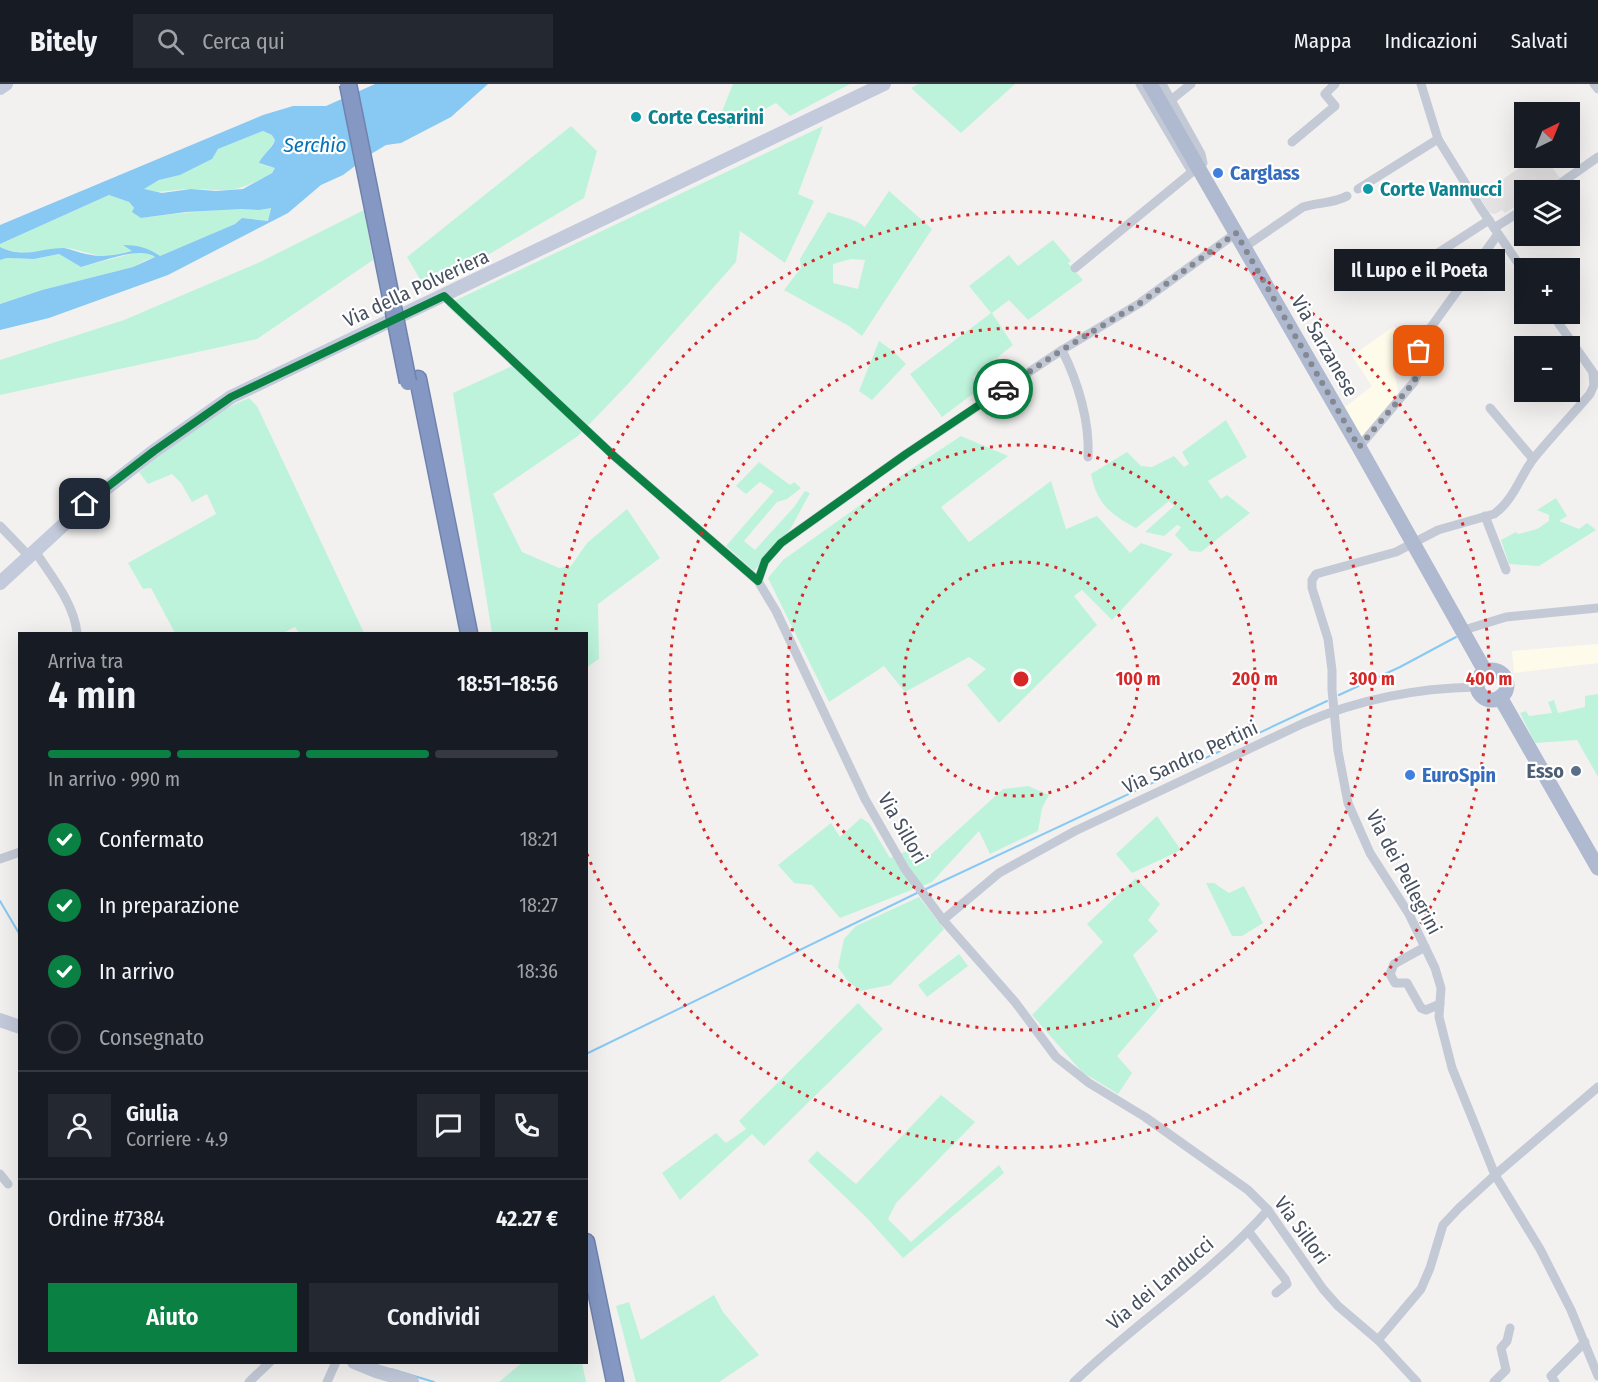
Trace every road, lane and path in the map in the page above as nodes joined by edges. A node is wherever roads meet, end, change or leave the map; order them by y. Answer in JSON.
{"nodes":[{"id":1,"x":6,"y":84,"type":"edge"},
{"id":2,"x":348,"y":84,"type":"edge"},
{"id":3,"x":359,"y":84,"type":"edge"},
{"id":4,"x":884,"y":84,"type":"edge"},
{"id":5,"x":1140,"y":84,"type":"edge"},
{"id":6,"x":1150,"y":84,"type":"edge"},
{"id":7,"x":1162,"y":84,"type":"edge"},
{"id":8,"x":1191,"y":84,"type":"edge"},
{"id":9,"x":1335,"y":84,"type":"edge"},
{"id":10,"x":1421,"y":84,"type":"edge"},
{"id":11,"x":1594,"y":84,"type":"edge"},
{"id":12,"x":0,"y":88,"type":"edge"},
{"id":13,"x":1598,"y":90,"type":"edge"},
{"id":14,"x":1172,"y":100,"type":"junction"},
{"id":15,"x":1438,"y":139,"type":"junction"},
{"id":16,"x":1292,"y":142,"type":"dead end"},
{"id":17,"x":1598,"y":157,"type":"edge"},
{"id":18,"x":1195,"y":170,"type":"junction"},
{"id":19,"x":1565,"y":180,"type":"edge"},
{"id":20,"x":1358,"y":189,"type":"dead end"},
{"id":21,"x":1347,"y":196,"type":"dead end"},
{"id":22,"x":1514,"y":215,"type":"edge"},
{"id":23,"x":1493,"y":227,"type":"junction"},
{"id":24,"x":1236,"y":233,"type":"junction"},
{"id":25,"x":1244,"y":248,"type":"junction"},
{"id":26,"x":1514,"y":258,"type":"edge"},
{"id":27,"x":1075,"y":268,"type":"dead end"},
{"id":28,"x":1407,"y":273,"type":"dead end"},
{"id":29,"x":444,"y":296,"type":"junction"},
{"id":30,"x":1559,"y":324,"type":"edge"},
{"id":31,"x":1062,"y":350,"type":"junction"},
{"id":32,"x":1596,"y":377,"type":"edge"},
{"id":33,"x":413,"y":381,"type":"junction"},
{"id":34,"x":1490,"y":408,"type":"dead end"},
{"id":35,"x":1359,"y":447,"type":"junction"},
{"id":36,"x":1088,"y":457,"type":"dead end"},
{"id":37,"x":1533,"y":459,"type":"junction"},
{"id":38,"x":1485,"y":516,"type":"junction"},
{"id":39,"x":0,"y":526,"type":"edge"},
{"id":40,"x":1414,"y":543,"type":"junction"},
{"id":41,"x":32,"y":554,"type":"junction"},
{"id":42,"x":1506,"y":570,"type":"dead end"},
{"id":43,"x":758,"y":581,"type":"junction"},
{"id":44,"x":0,"y":583,"type":"edge"},
{"id":45,"x":1598,"y":608,"type":"edge"},
{"id":46,"x":1464,"y":630,"type":"junction"},
{"id":47,"x":77,"y":632,"type":"edge"},
{"id":48,"x":457,"y":632,"type":"edge"},
{"id":49,"x":469,"y":632,"type":"edge"},
{"id":50,"x":1485,"y":671,"type":"junction"},
{"id":51,"x":1477,"y":687,"type":"junction"},
{"id":52,"x":1500,"y":697,"type":"junction"},
{"id":53,"x":1334,"y":710,"type":"junction"},
{"id":54,"x":18,"y":853,"type":"edge"},
{"id":55,"x":0,"y":859,"type":"edge"},
{"id":56,"x":1598,"y":868,"type":"edge"},
{"id":57,"x":943,"y":920,"type":"junction"},
{"id":58,"x":1425,"y":946,"type":"junction"},
{"id":59,"x":1440,"y":1004,"type":"junction"},
{"id":60,"x":0,"y":1020,"type":"edge"},
{"id":61,"x":18,"y":1026,"type":"edge"},
{"id":62,"x":1598,"y":1087,"type":"edge"},
{"id":63,"x":0,"y":1173,"type":"edge"},
{"id":64,"x":1495,"y":1175,"type":"junction"},
{"id":65,"x":8,"y":1184,"type":"dead end"},
{"id":66,"x":1268,"y":1210,"type":"junction"},
{"id":67,"x":1249,"y":1232,"type":"junction"},
{"id":68,"x":588,"y":1252,"type":"edge"},
{"id":69,"x":1276,"y":1293,"type":"dead end"},
{"id":70,"x":588,"y":1303,"type":"edge"},
{"id":71,"x":1510,"y":1328,"type":"dead end"},
{"id":72,"x":1378,"y":1340,"type":"junction"},
{"id":73,"x":1585,"y":1342,"type":"junction"},
{"id":74,"x":268,"y":1364,"type":"edge"},
{"id":75,"x":335,"y":1364,"type":"edge"},
{"id":76,"x":359,"y":1364,"type":"edge"},
{"id":77,"x":1598,"y":1376,"type":"edge"},
{"id":78,"x":249,"y":1382,"type":"edge"},
{"id":79,"x":327,"y":1382,"type":"edge"},
{"id":80,"x":412,"y":1382,"type":"edge"},
{"id":81,"x":604,"y":1382,"type":"edge"},
{"id":82,"x":615,"y":1382,"type":"edge"},
{"id":83,"x":1074,"y":1382,"type":"edge"},
{"id":84,"x":1417,"y":1382,"type":"edge"},
{"id":85,"x":1494,"y":1382,"type":"edge"},
{"id":86,"x":1555,"y":1382,"type":"edge"}],
"edges":[{"from":1,"to":12,"type":"street"},
{"from":2,"to":33,"type":"highway","bridge":true},
{"from":3,"to":33,"type":"highway"},
{"from":4,"to":29,"type":"street","name":"Via della Polveriera"},
{"from":5,"to":18,"type":"street"},
{"from":6,"to":18,"type":"main road","name":"Via Sarzanese"},
{"from":7,"to":14,"type":"street"},
{"from":8,"to":14,"type":"street"},
{"from":9,"to":16,"type":"street"},
{"from":10,"to":15,"type":"street"},
{"from":11,"to":13,"type":"street"},
{"from":14,"to":18,"type":"street"},
{"from":15,"to":20,"type":"street"},
{"from":15,"to":23,"type":"street"},
{"from":17,"to":19,"type":"street"},
{"from":18,"to":24,"type":"main road","name":"Via Sarzanese"},
{"from":18,"to":27,"type":"street"},
{"from":21,"to":25,"type":"street"},
{"from":22,"to":23,"type":"street"},
{"from":23,"to":26,"type":"street"},
{"from":23,"to":28,"type":"street"},
{"from":23,"to":35,"type":"street"},
{"from":24,"to":25,"type":"main road","name":"Via Sarzanese"},
{"from":24,"to":31,"type":"street"},
{"from":25,"to":35,"type":"main road","name":"Via Sarzanese"},
{"from":29,"to":41,"type":"street","name":"Via della Polveriera"},
{"from":29,"to":43,"type":"street","name":"Via Sillori"},
{"from":30,"to":32,"type":"street"},
{"from":31,"to":36,"type":"street"},
{"from":31,"to":43,"type":"street"},
{"from":32,"to":37,"type":"street"},
{"from":33,"to":48,"type":"highway"},
{"from":33,"to":49,"type":"highway"},
{"from":34,"to":37,"type":"street"},
{"from":35,"to":40,"type":"main road","name":"Via Sarzanese"},
{"from":37,"to":38,"type":"street"},
{"from":38,"to":40,"type":"street"},
{"from":38,"to":42,"type":"street"},
{"from":39,"to":41,"type":"street"},
{"from":40,"to":46,"type":"main road","name":"Via Sarzanese"},
{"from":40,"to":53,"type":"street","name":"Via dei Pellegrini"},
{"from":41,"to":44,"type":"street","name":"Via della Polveriera"},
{"from":41,"to":47,"type":"street"},
{"from":43,"to":57,"type":"street","name":"Via Sillori"},
{"from":45,"to":46,"type":"street"},
{"from":46,"to":50,"type":"main road","name":"Via Sarzanese"},
{"from":50,"to":51,"type":"main road"},
{"from":50,"to":52,"type":"main road","name":"Via Sarzanese"},
{"from":51,"to":52,"type":"main road"},
{"from":51,"to":53,"type":"street","name":"Via Sandro Pertini"},
{"from":52,"to":56,"type":"main road","name":"Via Sarzanese"},
{"from":53,"to":57,"type":"street","name":"Via Sandro Pertini"},
{"from":53,"to":58,"type":"street","name":"Via dei Pellegrini"},
{"from":54,"to":55,"type":"street"},
{"from":57,"to":66,"type":"street","name":"Via Sillori"},
{"from":58,"to":59,"type":"street","name":"Via dei Pellegrini"},
{"from":58,"to":59,"type":"street"},
{"from":59,"to":64,"type":"street","name":"Via dei Pellegrini"},
{"from":60,"to":61,"type":"street"},
{"from":62,"to":64,"type":"street"},
{"from":63,"to":65,"type":"street"},
{"from":64,"to":72,"type":"street"},
{"from":64,"to":73,"type":"street","name":"Via dei Pellegrini"},
{"from":66,"to":67,"type":"street","name":"Via dei Landucci"},
{"from":66,"to":72,"type":"street","name":"Via Sillori"},
{"from":67,"to":69,"type":"street"},
{"from":67,"to":83,"type":"street","name":"Via dei Landucci"},
{"from":68,"to":82,"type":"highway"},
{"from":70,"to":81,"type":"highway"},
{"from":71,"to":85,"type":"street"},
{"from":72,"to":84,"type":"street","name":"Via Sillori"},
{"from":73,"to":77,"type":"street","name":"Via dei Pellegrini"},
{"from":73,"to":86,"type":"street"},
{"from":74,"to":78,"type":"street"},
{"from":75,"to":79,"type":"street"},
{"from":76,"to":80,"type":"street"}]}
